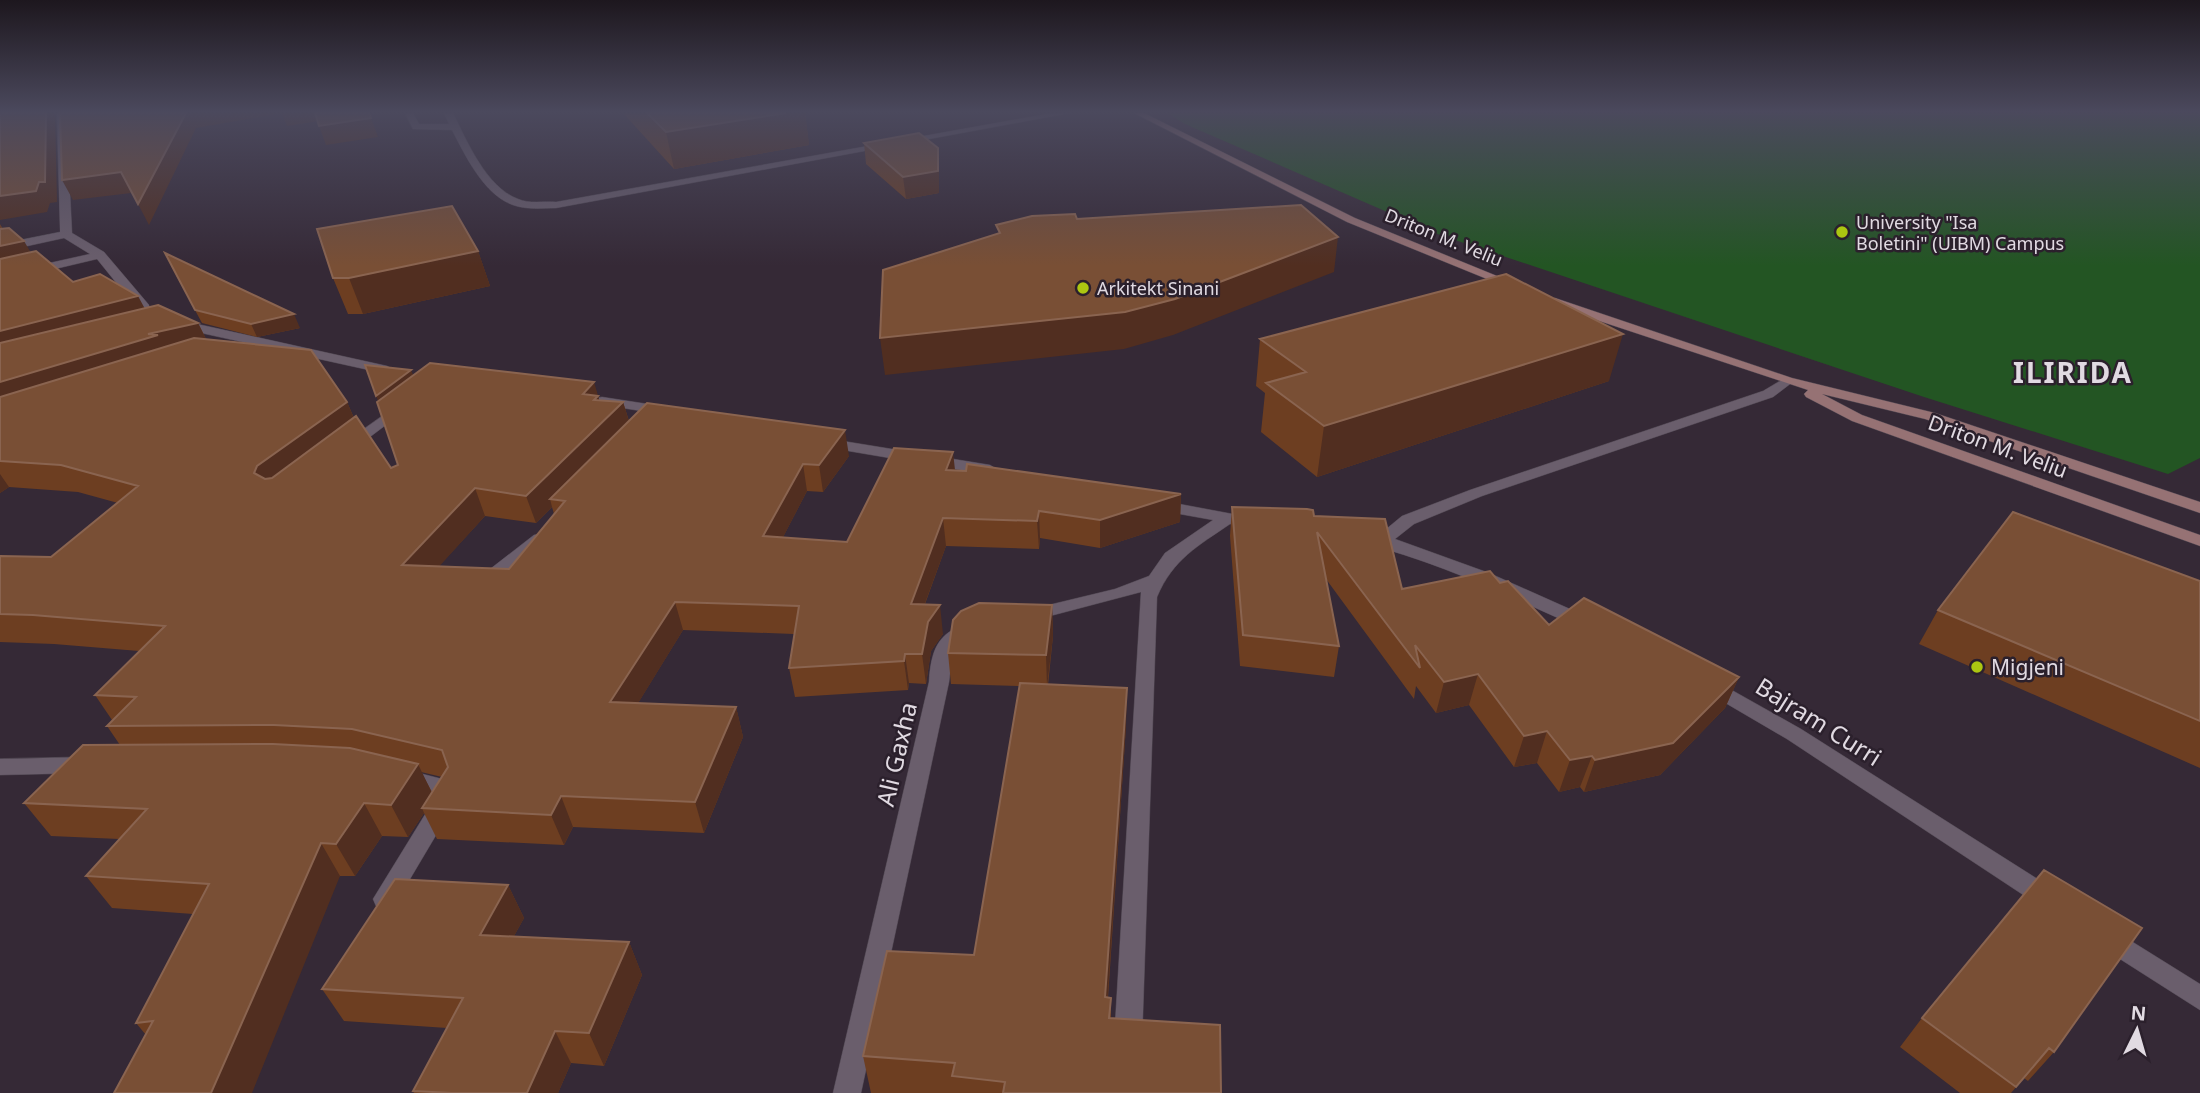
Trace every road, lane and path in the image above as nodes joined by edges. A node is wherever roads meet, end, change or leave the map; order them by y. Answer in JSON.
{"nodes":[{"id":1,"x":63,"y":164,"type":"edge"},
{"id":2,"x":478,"y":164,"type":"edge"},
{"id":3,"x":783,"y":164,"type":"edge"},
{"id":4,"x":1240,"y":164,"type":"edge"},
{"id":5,"x":65,"y":234,"type":"junction"},
{"id":6,"x":0,"y":248,"type":"edge"},
{"id":7,"x":100,"y":255,"type":"junction"},
{"id":8,"x":0,"y":278,"type":"edge"},
{"id":9,"x":1531,"y":293,"type":"edge"},
{"id":10,"x":1544,"y":298,"type":"edge"},
{"id":11,"x":249,"y":342,"type":"junction"},
{"id":12,"x":223,"y":350,"type":"edge"},
{"id":13,"x":409,"y":375,"type":"edge"},
{"id":14,"x":1787,"y":381,"type":"junction"},
{"id":15,"x":415,"y":396,"type":"edge"},
{"id":16,"x":582,"y":398,"type":"edge"},
{"id":17,"x":662,"y":408,"type":"junction"},
{"id":18,"x":685,"y":419,"type":"edge"},
{"id":19,"x":644,"y":427,"type":"edge"},
{"id":20,"x":804,"y":440,"type":"edge"},
{"id":21,"x":331,"y":460,"type":"edge"},
{"id":22,"x":1005,"y":473,"type":"edge"},
{"id":23,"x":1148,"y":502,"type":"edge"},
{"id":24,"x":2200,"y":508,"type":"edge"},
{"id":25,"x":1226,"y":519,"type":"junction"},
{"id":26,"x":1265,"y":525,"type":"edge"},
{"id":27,"x":544,"y":528,"type":"edge"},
{"id":28,"x":2196,"y":535,"type":"edge"},
{"id":29,"x":1357,"y":538,"type":"edge"},
{"id":30,"x":1383,"y":541,"type":"junction"},
{"id":31,"x":1155,"y":580,"type":"junction"},
{"id":32,"x":482,"y":584,"type":"edge"},
{"id":33,"x":1014,"y":618,"type":"edge"},
{"id":34,"x":988,"y":624,"type":"edge"},
{"id":35,"x":1605,"y":632,"type":"edge"},
{"id":36,"x":1689,"y":673,"type":"edge"},
{"id":37,"x":114,"y":765,"type":"edge"},
{"id":38,"x":0,"y":767,"type":"edge"},
{"id":39,"x":379,"y":772,"type":"edge"},
{"id":40,"x":376,"y":912,"type":"edge"},
{"id":41,"x":2200,"y":998,"type":"edge"},
{"id":42,"x":1128,"y":1042,"type":"edge"},
{"id":43,"x":847,"y":1093,"type":"edge"}],
"edges":[{"from":1,"to":5,"type":"street"},
{"from":2,"to":3,"type":"street"},
{"from":4,"to":9,"type":"street","name":"Driton M. Veliu"},
{"from":5,"to":6,"type":"street"},
{"from":5,"to":7,"type":"street"},
{"from":7,"to":8,"type":"street"},
{"from":7,"to":11,"type":"street"},
{"from":10,"to":14,"type":"street","name":"Driton M. Veliu"},
{"from":11,"to":12,"type":"street"},
{"from":11,"to":13,"type":"street"},
{"from":14,"to":24,"type":"street","name":"Driton M. Veliu"},
{"from":14,"to":28,"type":"street","name":"Driton M. Veliu"},
{"from":14,"to":30,"type":"street"},
{"from":15,"to":21,"type":"street"},
{"from":16,"to":17,"type":"street"},
{"from":17,"to":18,"type":"street"},
{"from":17,"to":19,"type":"street"},
{"from":20,"to":22,"type":"street"},
{"from":23,"to":25,"type":"street"},
{"from":25,"to":26,"type":"street"},
{"from":25,"to":31,"type":"street"},
{"from":27,"to":32,"type":"street"},
{"from":29,"to":30,"type":"street"},
{"from":30,"to":35,"type":"street"},
{"from":31,"to":33,"type":"street"},
{"from":31,"to":42,"type":"street"},
{"from":34,"to":43,"type":"street","name":"Ali Gaxha"},
{"from":36,"to":41,"type":"street","name":"Bajram Curri"},
{"from":37,"to":38,"type":"street"},
{"from":39,"to":40,"type":"street"}]}
